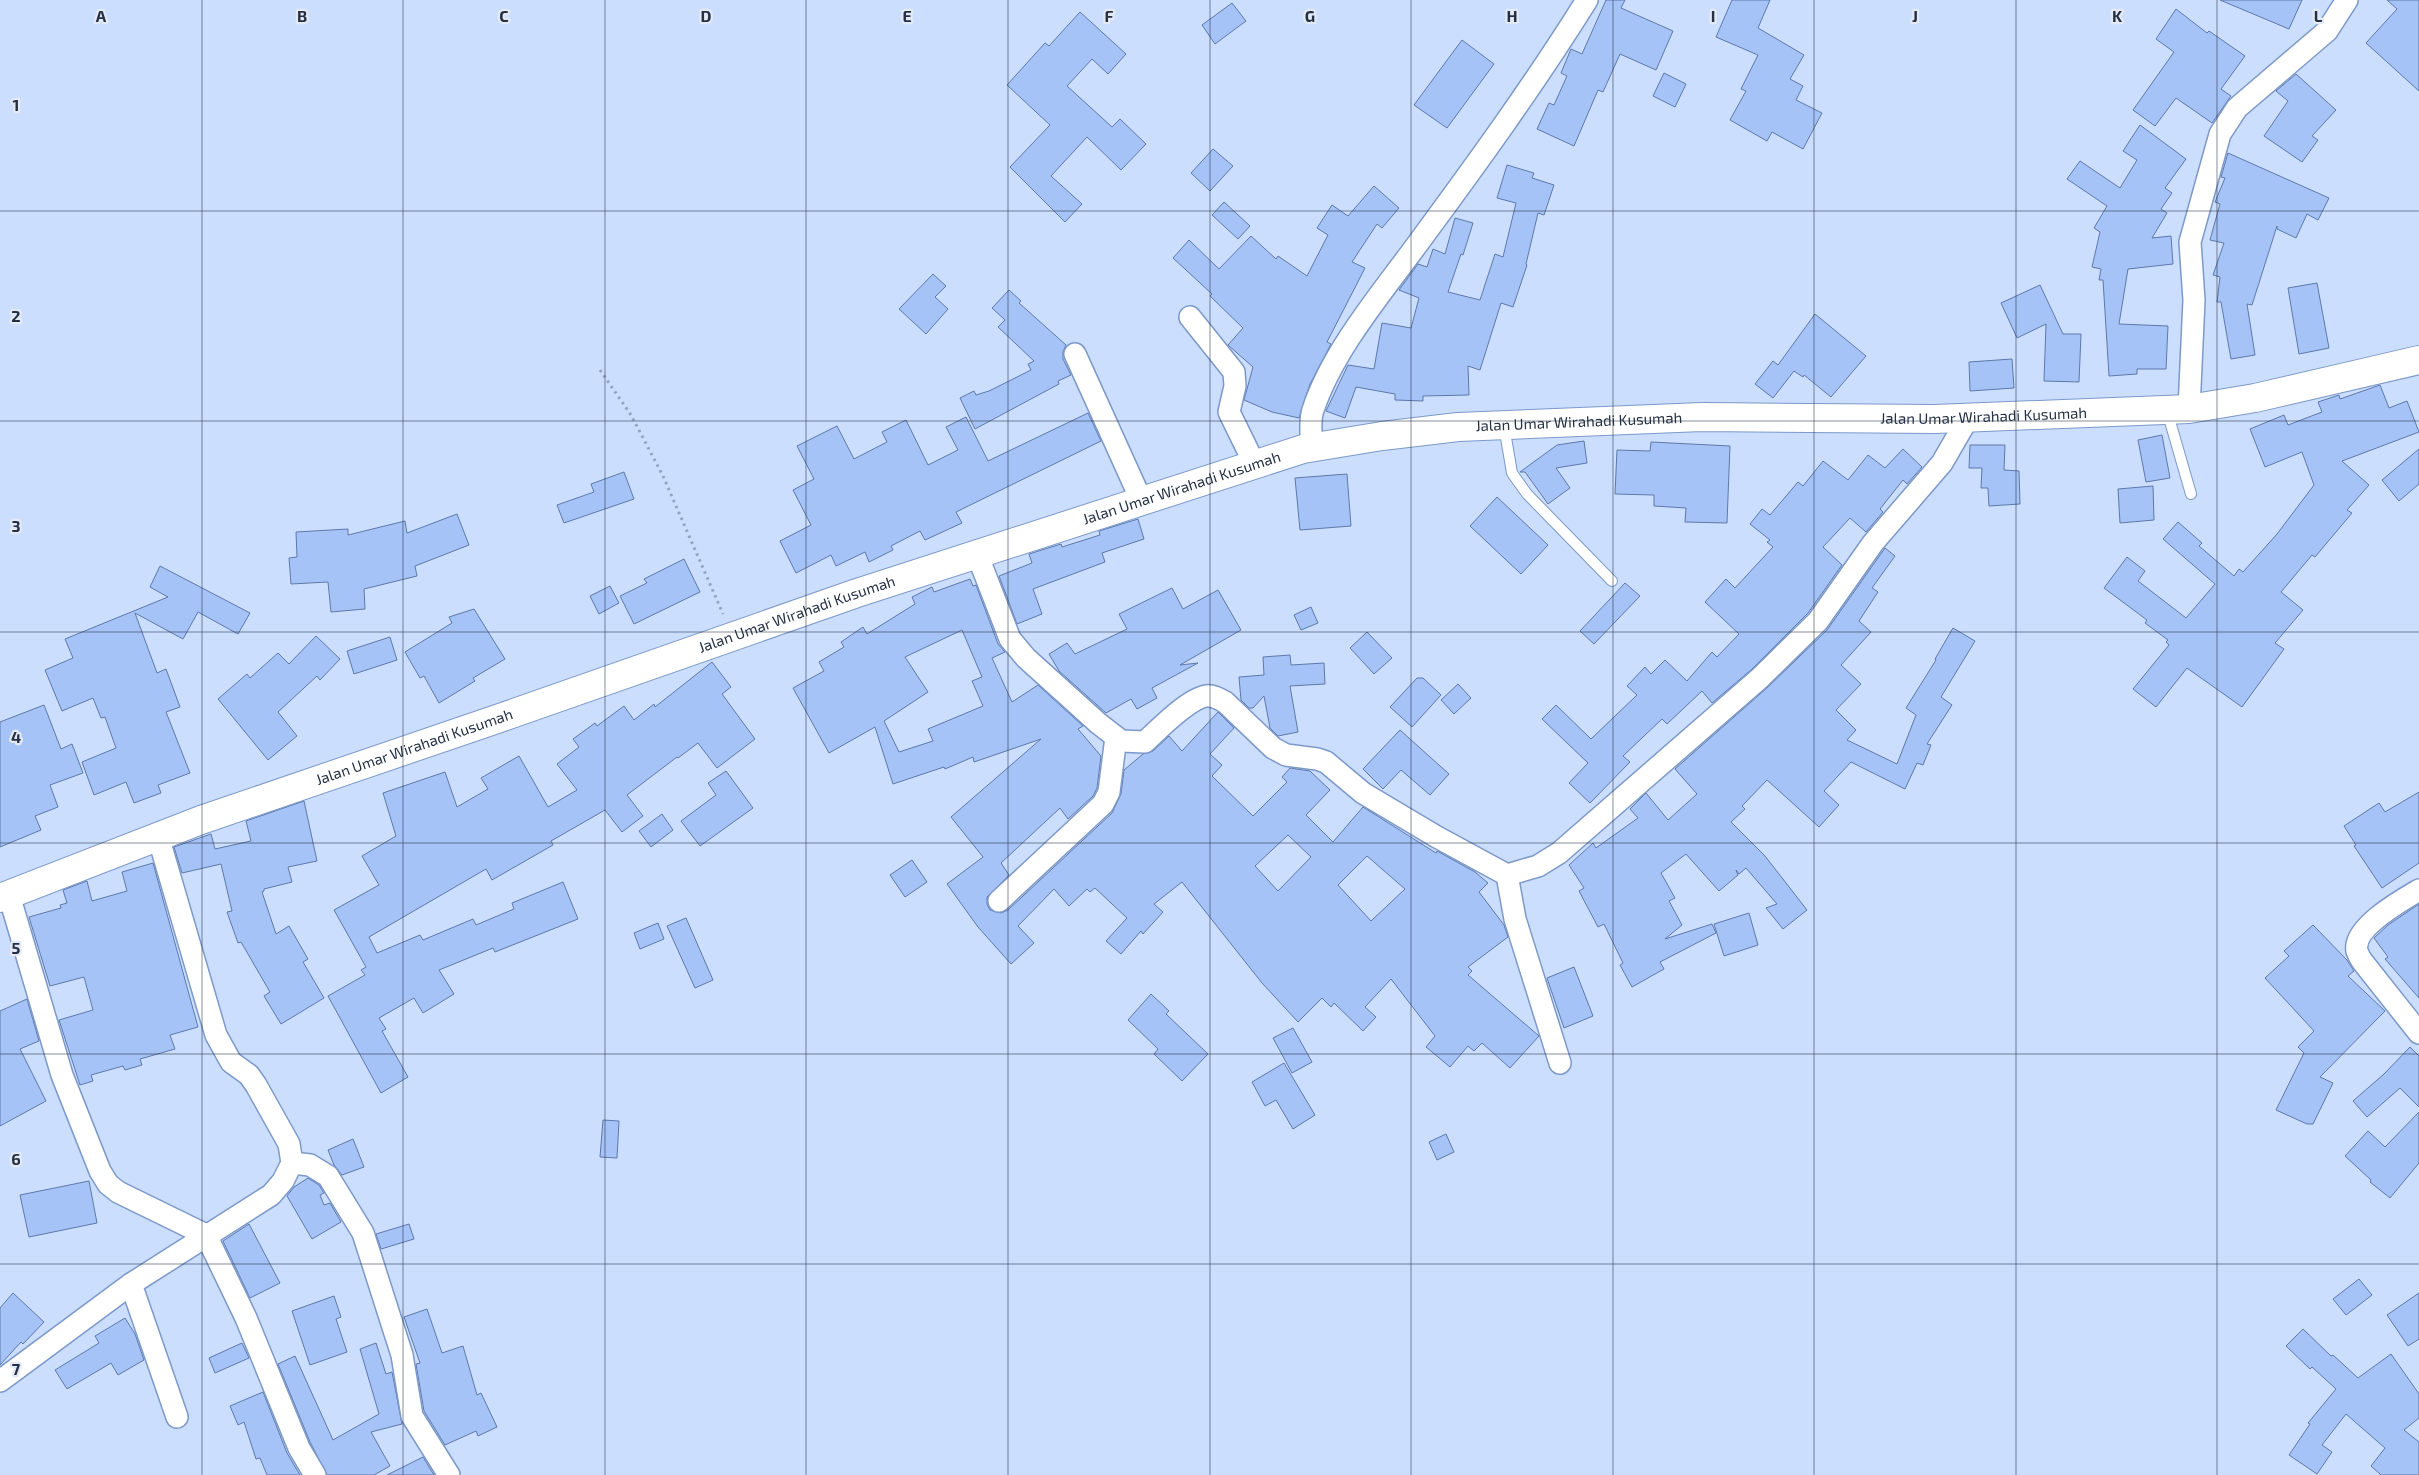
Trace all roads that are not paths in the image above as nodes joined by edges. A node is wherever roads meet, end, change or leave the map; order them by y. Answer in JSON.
{"nodes":[{"id":1,"x":1587,"y":0,"type":"edge"},
{"id":2,"x":2346,"y":0,"type":"edge"},
{"id":3,"x":1190,"y":317,"type":"dead end"},
{"id":4,"x":1075,"y":354,"type":"dead end"},
{"id":5,"x":2419,"y":360,"type":"edge"},
{"id":6,"x":2178,"y":409,"type":"junction"},
{"id":7,"x":1968,"y":418,"type":"junction"},
{"id":8,"x":1504,"y":425,"type":"junction"},
{"id":9,"x":1311,"y":448,"type":"junction"},
{"id":10,"x":1255,"y":465,"type":"junction"},
{"id":11,"x":2191,"y":494,"type":"dead end"},
{"id":12,"x":1142,"y":502,"type":"junction"},
{"id":13,"x":977,"y":554,"type":"junction"},
{"id":14,"x":1612,"y":581,"type":"dead end"},
{"id":15,"x":1116,"y":737,"type":"junction"},
{"id":16,"x":158,"y":836,"type":"junction"},
{"id":17,"x":1507,"y":875,"type":"junction"},
{"id":18,"x":2419,"y":890,"type":"edge"},
{"id":19,"x":4,"y":896,"type":"edge"},
{"id":20,"x":999,"y":900,"type":"dead end"},
{"id":21,"x":2419,"y":1033,"type":"edge"},
{"id":22,"x":1560,"y":1063,"type":"dead end"},
{"id":23,"x":292,"y":1163,"type":"junction"},
{"id":24,"x":206,"y":1235,"type":"junction"},
{"id":25,"x":131,"y":1284,"type":"junction"},
{"id":26,"x":0,"y":1381,"type":"edge"},
{"id":27,"x":177,"y":1418,"type":"dead end"},
{"id":28,"x":315,"y":1475,"type":"edge"},
{"id":29,"x":449,"y":1475,"type":"edge"}],
"edges":[{"from":1,"to":9,"type":"street"},
{"from":2,"to":6,"type":"street"},
{"from":3,"to":10,"type":"street"},
{"from":4,"to":12,"type":"street"},
{"from":5,"to":6,"type":"main road","name":"Jalan Umar Wirahadi Kusumah"},
{"from":6,"to":7,"type":"main road","name":"Jalan Umar Wirahadi Kusumah"},
{"from":6,"to":11,"type":"lane"},
{"from":7,"to":8,"type":"main road","name":"Jalan Umar Wirahadi Kusumah"},
{"from":7,"to":17,"type":"street"},
{"from":8,"to":9,"type":"main road","name":"Jalan Umar Wirahadi Kusumah"},
{"from":8,"to":14,"type":"lane"},
{"from":9,"to":10,"type":"main road","name":"Jalan Umar Wirahadi Kusumah"},
{"from":10,"to":12,"type":"main road","name":"Jalan Umar Wirahadi Kusumah"},
{"from":12,"to":13,"type":"main road","name":"Jalan Umar Wirahadi Kusumah"},
{"from":13,"to":15,"type":"street"},
{"from":13,"to":16,"type":"main road","name":"Jalan Umar Wirahadi Kusumah"},
{"from":15,"to":17,"type":"street"},
{"from":15,"to":20,"type":"street"},
{"from":16,"to":19,"type":"main road","name":"Jalan Umar Wirahadi Kusumah"},
{"from":16,"to":23,"type":"street"},
{"from":17,"to":22,"type":"street"},
{"from":18,"to":21,"type":"street"},
{"from":19,"to":24,"type":"street"},
{"from":23,"to":24,"type":"street"},
{"from":23,"to":29,"type":"street"},
{"from":24,"to":25,"type":"street"},
{"from":24,"to":28,"type":"street"},
{"from":25,"to":26,"type":"street"},
{"from":25,"to":27,"type":"street"}]}
